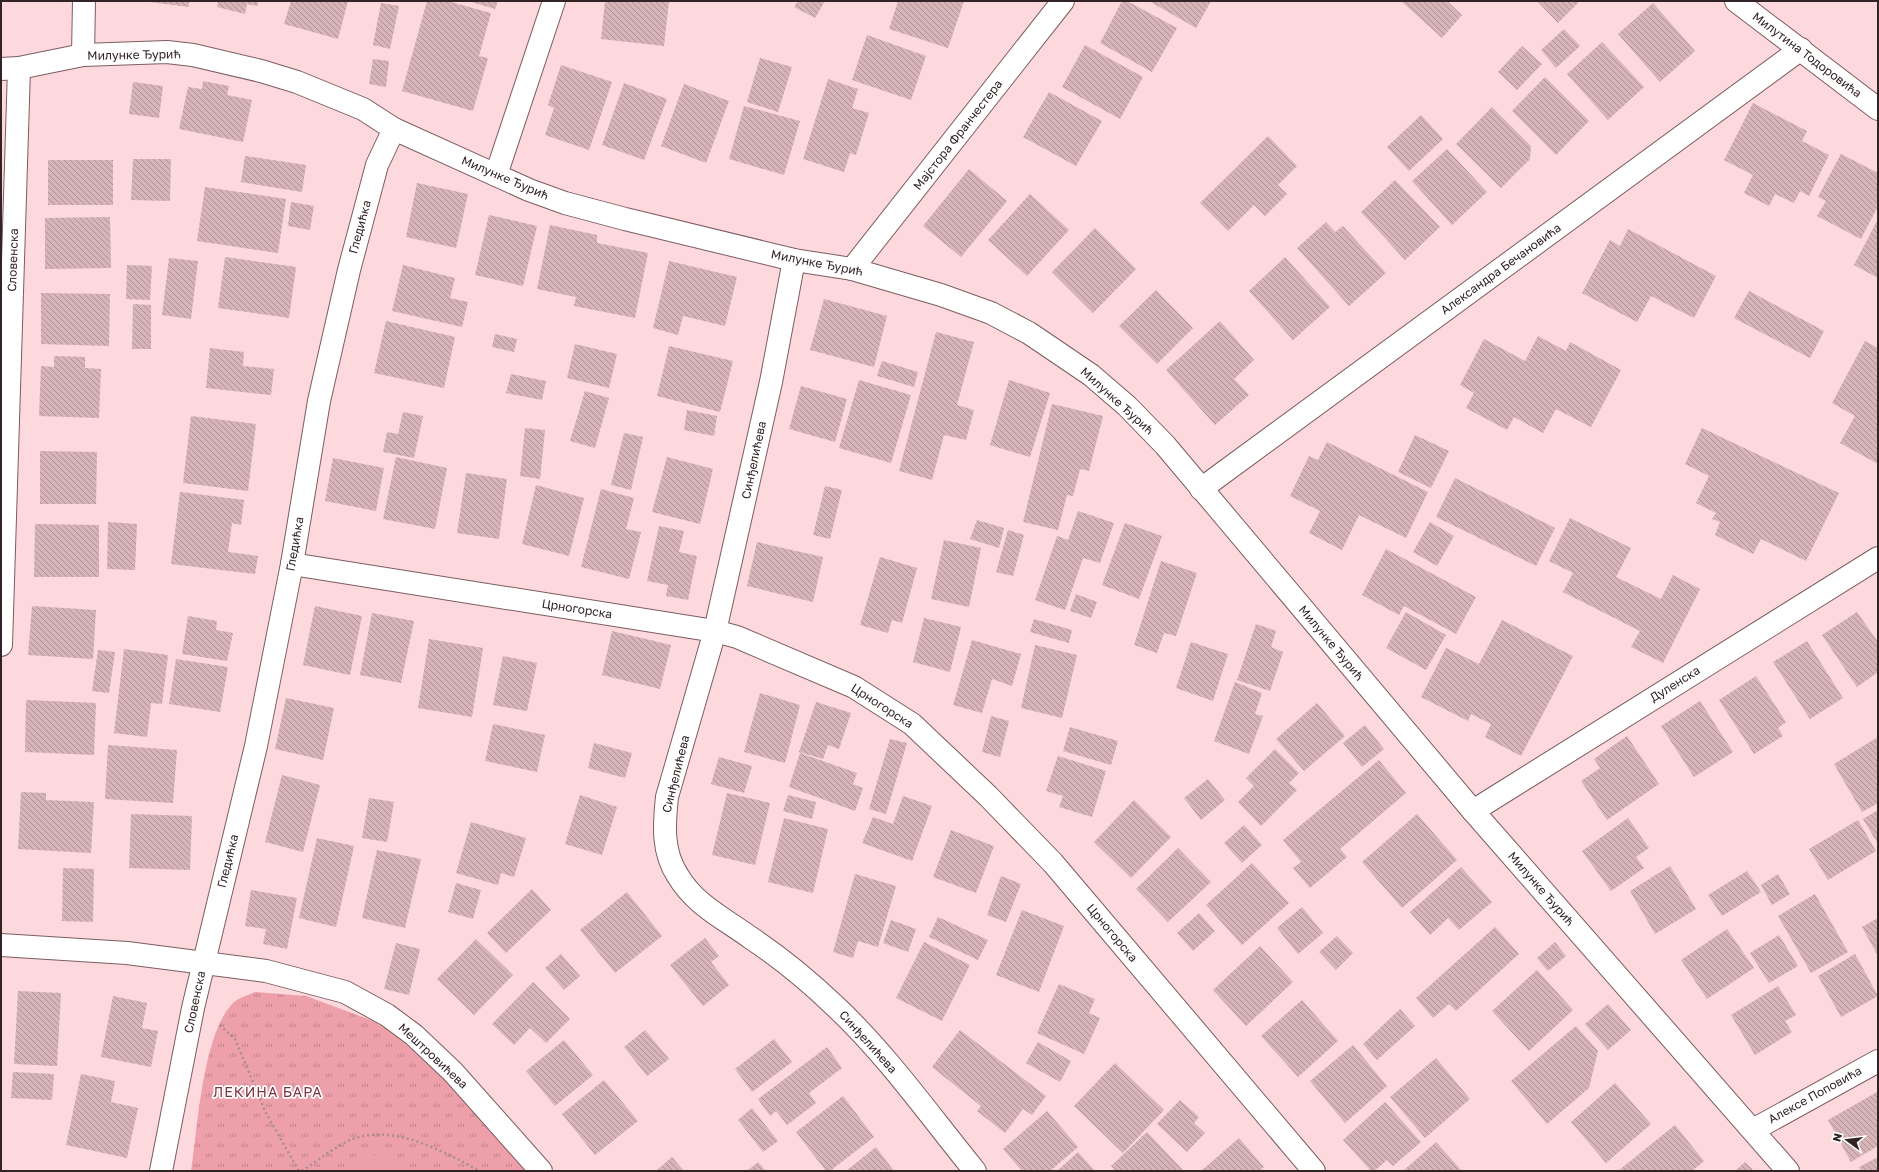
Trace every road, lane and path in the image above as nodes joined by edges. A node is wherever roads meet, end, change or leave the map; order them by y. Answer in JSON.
{"nodes":[{"id":1,"x":84,"y":1,"type":"edge"},
{"id":2,"x":554,"y":1,"type":"edge"},
{"id":3,"x":1063,"y":1,"type":"edge"},
{"id":4,"x":1736,"y":1,"type":"edge"},
{"id":5,"x":1800,"y":49,"type":"junction"},
{"id":6,"x":83,"y":55,"type":"junction"},
{"id":7,"x":10,"y":68,"type":"edge"},
{"id":8,"x":1878,"y":109,"type":"edge"},
{"id":9,"x":394,"y":129,"type":"junction"},
{"id":10,"x":496,"y":175,"type":"junction"},
{"id":11,"x":794,"y":260,"type":"junction"},
{"id":12,"x":852,"y":269,"type":"junction"},
{"id":13,"x":1201,"y":489,"type":"junction"},
{"id":14,"x":1878,"y":558,"type":"edge"},
{"id":15,"x":292,"y":564,"type":"junction"},
{"id":16,"x":716,"y":631,"type":"junction"},
{"id":17,"x":1,"y":645,"type":"edge"},
{"id":18,"x":1472,"y":811,"type":"junction"},
{"id":19,"x":1,"y":945,"type":"edge"},
{"id":20,"x":203,"y":962,"type":"junction"},
{"id":21,"x":193,"y":1008,"type":"junction"},
{"id":22,"x":1878,"y":1061,"type":"edge"},
{"id":23,"x":1753,"y":1130,"type":"junction"},
{"id":24,"x":161,"y":1171,"type":"edge"},
{"id":25,"x":301,"y":1171,"type":"edge"},
{"id":26,"x":480,"y":1171,"type":"edge"},
{"id":27,"x":541,"y":1171,"type":"edge"},
{"id":28,"x":975,"y":1171,"type":"edge"},
{"id":29,"x":1314,"y":1171,"type":"edge"},
{"id":30,"x":1788,"y":1171,"type":"edge"}],
"edges":[{"from":1,"to":6,"type":"street"},
{"from":2,"to":10,"type":"street"},
{"from":3,"to":12,"type":"street","name":"Мајстора Франчестера"},
{"from":4,"to":5,"type":"street","name":"Милутина Тодоровића"},
{"from":5,"to":8,"type":"street","name":"Милутина Тодоровића"},
{"from":5,"to":13,"type":"street","name":"Александра Бечановића"},
{"from":6,"to":7,"type":"street","name":"Милунке Ђурић"},
{"from":6,"to":9,"type":"street","name":"Милунке Ђурић"},
{"from":7,"to":17,"type":"street","name":"Словенска"},
{"from":9,"to":10,"type":"street","name":"Милунке Ђурић"},
{"from":9,"to":15,"type":"street","name":"Гледићка"},
{"from":10,"to":11,"type":"street","name":"Милунке Ђурић"},
{"from":11,"to":12,"type":"street","name":"Милунке Ђурић"},
{"from":11,"to":16,"type":"street","name":"Синђелићева"},
{"from":12,"to":13,"type":"street","name":"Милунке Ђурић"},
{"from":13,"to":18,"type":"street","name":"Милунке Ђурић"},
{"from":14,"to":18,"type":"street","name":"Дуленска"},
{"from":15,"to":16,"type":"street","name":"Црногорска"},
{"from":15,"to":20,"type":"street","name":"Гледићка"},
{"from":16,"to":28,"type":"street","name":"Синђелићева"},
{"from":16,"to":29,"type":"street","name":"Црногорска"},
{"from":18,"to":23,"type":"street","name":"Милунке Ђурић"},
{"from":19,"to":20,"type":"street","name":"Словенска"},
{"from":20,"to":21,"type":"street","name":"Словенска"},
{"from":20,"to":27,"type":"street","name":"Мештровићева"},
{"from":21,"to":24,"type":"street","name":"Словенска"},
{"from":21,"to":25,"type":"path"},
{"from":22,"to":23,"type":"street","name":"Алексе Поповића"},
{"from":23,"to":30,"type":"street","name":"Милунке Ђурић"},
{"from":25,"to":26,"type":"path"}]}
